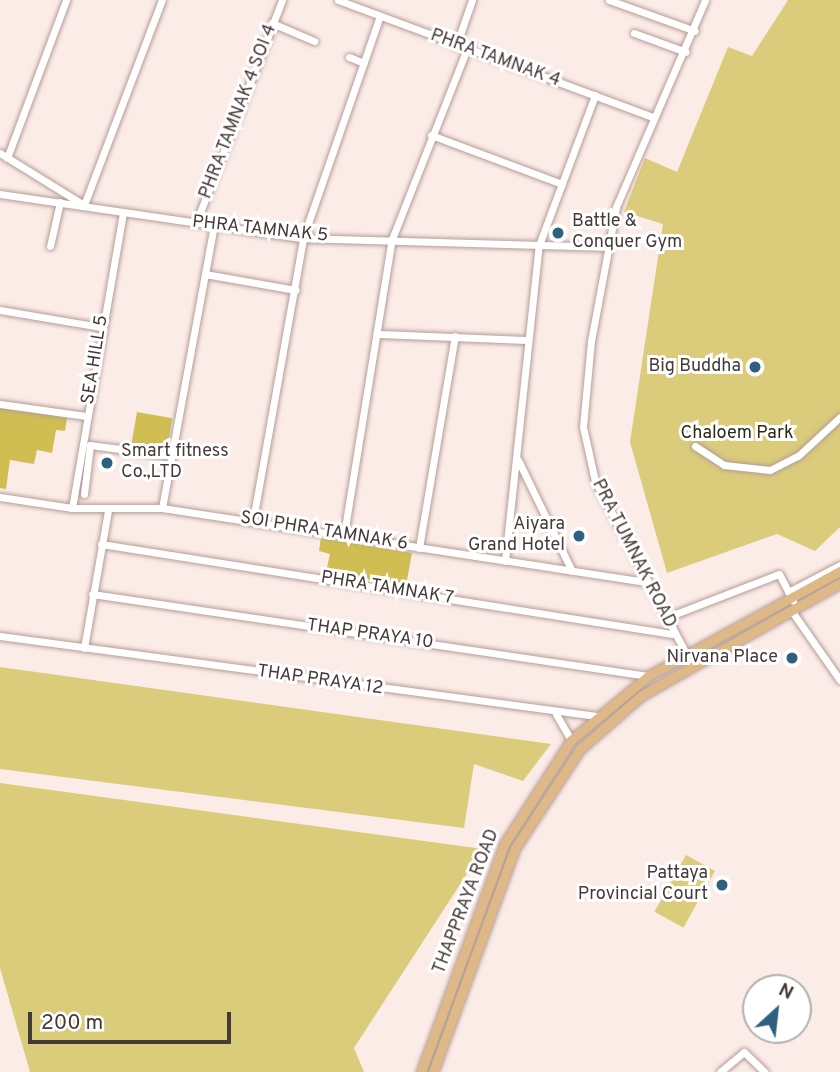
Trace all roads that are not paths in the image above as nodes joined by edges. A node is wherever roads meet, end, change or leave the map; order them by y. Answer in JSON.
{"nodes":[{"id":1,"x":66,"y":0,"type":"edge"},
{"id":2,"x":162,"y":0,"type":"edge"},
{"id":3,"x":282,"y":0,"type":"edge"},
{"id":4,"x":338,"y":0,"type":"edge"},
{"id":5,"x":472,"y":0,"type":"edge"},
{"id":6,"x":609,"y":0,"type":"edge"},
{"id":7,"x":705,"y":0,"type":"edge"},
{"id":8,"x":380,"y":16,"type":"junction"},
{"id":9,"x":272,"y":23,"type":"junction"},
{"id":10,"x":695,"y":31,"type":"junction"},
{"id":11,"x":634,"y":33,"type":"dead end"},
{"id":12,"x":314,"y":41,"type":"dead end"},
{"id":13,"x":456,"y":46,"type":"junction"},
{"id":14,"x":467,"y":49,"type":"junction"},
{"id":15,"x":686,"y":52,"type":"junction"},
{"id":16,"x":349,"y":57,"type":"dead end"},
{"id":17,"x":364,"y":63,"type":"junction"},
{"id":18,"x":595,"y":95,"type":"junction"},
{"id":19,"x":653,"y":117,"type":"junction"},
{"id":20,"x":431,"y":135,"type":"junction"},
{"id":21,"x":4,"y":155,"type":"edge"},
{"id":22,"x":562,"y":184,"type":"junction"},
{"id":23,"x":0,"y":194,"type":"edge"},
{"id":24,"x":60,"y":202,"type":"junction"},
{"id":25,"x":84,"y":205,"type":"junction"},
{"id":26,"x":123,"y":212,"type":"junction"},
{"id":27,"x":196,"y":223,"type":"junction"},
{"id":28,"x":214,"y":226,"type":"junction"},
{"id":29,"x":303,"y":238,"type":"junction"},
{"id":30,"x":392,"y":239,"type":"junction"},
{"id":31,"x":540,"y":245,"type":"junction"},
{"id":32,"x":50,"y":246,"type":"dead end"},
{"id":33,"x":606,"y":247,"type":"junction"},
{"id":34,"x":205,"y":274,"type":"junction"},
{"id":35,"x":296,"y":290,"type":"junction"},
{"id":36,"x":0,"y":310,"type":"edge"},
{"id":37,"x":100,"y":327,"type":"junction"},
{"id":38,"x":378,"y":334,"type":"junction"},
{"id":39,"x":455,"y":336,"type":"junction"},
{"id":40,"x":528,"y":340,"type":"junction"},
{"id":41,"x":0,"y":404,"type":"edge"},
{"id":42,"x":86,"y":416,"type":"junction"},
{"id":43,"x":840,"y":417,"type":"edge"},
{"id":44,"x":695,"y":446,"type":"dead end"},
{"id":45,"x":172,"y":456,"type":"junction"},
{"id":46,"x":517,"y":460,"type":"junction"},
{"id":47,"x":84,"y":494,"type":"dead end"},
{"id":48,"x":0,"y":497,"type":"edge"},
{"id":49,"x":72,"y":508,"type":"junction"},
{"id":50,"x":162,"y":508,"type":"junction"},
{"id":51,"x":108,"y":510,"type":"junction"},
{"id":52,"x":253,"y":520,"type":"junction"},
{"id":53,"x":344,"y":534,"type":"junction"},
{"id":54,"x":101,"y":544,"type":"junction"},
{"id":55,"x":419,"y":548,"type":"junction"},
{"id":56,"x":505,"y":561,"type":"junction"},
{"id":57,"x":840,"y":565,"type":"edge"},
{"id":58,"x":572,"y":571,"type":"junction"},
{"id":59,"x":840,"y":571,"type":"edge"},
{"id":60,"x":647,"y":582,"type":"junction"},
{"id":61,"x":840,"y":583,"type":"edge"},
{"id":62,"x":92,"y":594,"type":"junction"},
{"id":63,"x":791,"y":596,"type":"junction"},
{"id":64,"x":793,"y":613,"type":"junction"},
{"id":65,"x":665,"y":618,"type":"junction"},
{"id":66,"x":672,"y":634,"type":"junction"},
{"id":67,"x":0,"y":636,"type":"edge"},
{"id":68,"x":84,"y":648,"type":"junction"},
{"id":69,"x":686,"y":655,"type":"junction"},
{"id":70,"x":692,"y":665,"type":"junction"},
{"id":71,"x":648,"y":676,"type":"junction"},
{"id":72,"x":840,"y":680,"type":"edge"},
{"id":73,"x":634,"y":686,"type":"junction"},
{"id":74,"x":642,"y":695,"type":"junction"},
{"id":75,"x":556,"y":713,"type":"junction"},
{"id":76,"x":597,"y":716,"type":"junction"},
{"id":77,"x":572,"y":740,"type":"junction"},
{"id":78,"x":538,"y":786,"type":"junction"},
{"id":79,"x":548,"y":793,"type":"junction"},
{"id":80,"x":531,"y":797,"type":"junction"},
{"id":81,"x":541,"y":803,"type":"junction"},
{"id":82,"x":463,"y":954,"type":"junction"},
{"id":83,"x":473,"y":958,"type":"junction"},
{"id":84,"x":421,"y":1072,"type":"edge"},
{"id":85,"x":433,"y":1072,"type":"edge"},
{"id":86,"x":720,"y":1072,"type":"edge"},
{"id":87,"x":765,"y":1072,"type":"edge"}],
"edges":[{"from":1,"to":21,"type":"street"},
{"from":2,"to":25,"type":"street"},
{"from":3,"to":9,"type":"street","name":"PHRA TAMNAK 4 SOI 4"},
{"from":4,"to":8,"type":"street","name":"PHRA TAMNAK 4"},
{"from":5,"to":13,"type":"street"},
{"from":6,"to":10,"type":"street"},
{"from":7,"to":10,"type":"street","name":"PRA TUMNAK ROAD"},
{"from":8,"to":13,"type":"street","name":"PHRA TAMNAK 4"},
{"from":8,"to":17,"type":"street"},
{"from":9,"to":12,"type":"street"},
{"from":9,"to":27,"type":"street","name":"PHRA TAMNAK 4 SOI 4"},
{"from":10,"to":15,"type":"street","name":"PRA TUMNAK ROAD"},
{"from":11,"to":15,"type":"street"},
{"from":13,"to":14,"type":"street","name":"PHRA TAMNAK 4"},
{"from":14,"to":18,"type":"street","name":"PHRA TAMNAK 4"},
{"from":14,"to":20,"type":"street"},
{"from":15,"to":19,"type":"street","name":"PRA TUMNAK ROAD"},
{"from":16,"to":17,"type":"street"},
{"from":17,"to":29,"type":"street"},
{"from":18,"to":19,"type":"street","name":"PHRA TAMNAK 4"},
{"from":18,"to":22,"type":"street"},
{"from":19,"to":33,"type":"street","name":"PRA TUMNAK ROAD"},
{"from":20,"to":22,"type":"street"},
{"from":20,"to":30,"type":"street"},
{"from":21,"to":25,"type":"street"},
{"from":22,"to":31,"type":"street"},
{"from":23,"to":24,"type":"street","name":"PHRA TAMNAK 5"},
{"from":24,"to":25,"type":"street","name":"PHRA TAMNAK 5"},
{"from":24,"to":32,"type":"street"},
{"from":25,"to":26,"type":"street","name":"PHRA TAMNAK 5"},
{"from":26,"to":27,"type":"street","name":"PHRA TAMNAK 5"},
{"from":26,"to":37,"type":"street","name":"SEA HILL 5"},
{"from":27,"to":28,"type":"street","name":"PHRA TAMNAK 5"},
{"from":28,"to":29,"type":"street","name":"PHRA TAMNAK 5"},
{"from":28,"to":34,"type":"street"},
{"from":29,"to":30,"type":"street","name":"PHRA TAMNAK 5"},
{"from":29,"to":35,"type":"street"},
{"from":30,"to":31,"type":"street","name":"PHRA TAMNAK 5"},
{"from":30,"to":38,"type":"street"},
{"from":31,"to":33,"type":"street","name":"PHRA TAMNAK 5"},
{"from":31,"to":40,"type":"street"},
{"from":33,"to":60,"type":"street","name":"PRA TUMNAK ROAD"},
{"from":34,"to":35,"type":"street"},
{"from":34,"to":45,"type":"street"},
{"from":35,"to":52,"type":"street"},
{"from":36,"to":37,"type":"street"},
{"from":37,"to":42,"type":"street","name":"SEA HILL 5"},
{"from":38,"to":39,"type":"street"},
{"from":38,"to":53,"type":"street"},
{"from":39,"to":40,"type":"street"},
{"from":39,"to":55,"type":"street"},
{"from":40,"to":46,"type":"street"},
{"from":41,"to":42,"type":"street"},
{"from":42,"to":49,"type":"street","name":"SEA HILL 5"},
{"from":43,"to":44,"type":"street"},
{"from":45,"to":47,"type":"street"},
{"from":45,"to":50,"type":"street"},
{"from":46,"to":56,"type":"street"},
{"from":46,"to":58,"type":"street"},
{"from":48,"to":49,"type":"street","name":"SOI PHRA TAMNAK 6"},
{"from":49,"to":51,"type":"street","name":"SOI PHRA TAMNAK 6"},
{"from":50,"to":51,"type":"street","name":"SOI PHRA TAMNAK 6"},
{"from":50,"to":52,"type":"street","name":"SOI PHRA TAMNAK 6"},
{"from":51,"to":54,"type":"street"},
{"from":52,"to":53,"type":"street","name":"SOI PHRA TAMNAK 6"},
{"from":53,"to":55,"type":"street","name":"SOI PHRA TAMNAK 6"},
{"from":54,"to":62,"type":"street"},
{"from":54,"to":66,"type":"street","name":"PHRA TAMNAK 7"},
{"from":55,"to":56,"type":"street","name":"SOI PHRA TAMNAK 6"},
{"from":56,"to":58,"type":"street","name":"SOI PHRA TAMNAK 6"},
{"from":57,"to":63,"type":"street"},
{"from":58,"to":60,"type":"street","name":"SOI PHRA TAMNAK 6"},
{"from":59,"to":63,"type":"main road","name":"THAPPRAYA ROAD"},
{"from":60,"to":65,"type":"street","name":"PRA TUMNAK ROAD"},
{"from":61,"to":64,"type":"main road","name":"THAPPRAYA ROAD"},
{"from":62,"to":68,"type":"street"},
{"from":62,"to":71,"type":"street","name":"THAP PRAYA 10"},
{"from":63,"to":65,"type":"street"},
{"from":63,"to":69,"type":"main road","name":"THAPPRAYA ROAD"},
{"from":64,"to":70,"type":"main road","name":"THAPPRAYA ROAD"},
{"from":64,"to":72,"type":"street"},
{"from":65,"to":66,"type":"street","name":"PRA TUMNAK ROAD"},
{"from":66,"to":69,"type":"street","name":"PRA TUMNAK ROAD"},
{"from":67,"to":68,"type":"street","name":"THAP PRAYA 12"},
{"from":68,"to":75,"type":"street","name":"THAP PRAYA 12"},
{"from":69,"to":70,"type":"street","name":"PRA TUMNAK ROAD"},
{"from":69,"to":71,"type":"main road","name":"THAPPRAYA ROAD"},
{"from":70,"to":74,"type":"main road","name":"THAPPRAYA ROAD"},
{"from":71,"to":73,"type":"main road","name":"THAPPRAYA ROAD"},
{"from":73,"to":74,"type":"street"},
{"from":73,"to":76,"type":"main road","name":"THAPPRAYA ROAD"},
{"from":74,"to":79,"type":"main road","name":"THAPPRAYA ROAD"},
{"from":75,"to":76,"type":"street","name":"THAP PRAYA 12"},
{"from":75,"to":77,"type":"street"},
{"from":76,"to":77,"type":"main road","name":"THAPPRAYA ROAD"},
{"from":77,"to":78,"type":"main road","name":"THAPPRAYA ROAD"},
{"from":78,"to":79,"type":"street"},
{"from":78,"to":80,"type":"main road","name":"THAPPRAYA ROAD"},
{"from":79,"to":81,"type":"main road","name":"THAPPRAYA ROAD"},
{"from":80,"to":81,"type":"street"},
{"from":80,"to":82,"type":"main road","name":"THAPPRAYA ROAD"},
{"from":81,"to":83,"type":"main road","name":"THAPPRAYA ROAD"},
{"from":82,"to":83,"type":"street"},
{"from":82,"to":84,"type":"main road","name":"THAPPRAYA ROAD"},
{"from":83,"to":85,"type":"main road","name":"THAPPRAYA ROAD"},
{"from":86,"to":87,"type":"street"}]}
